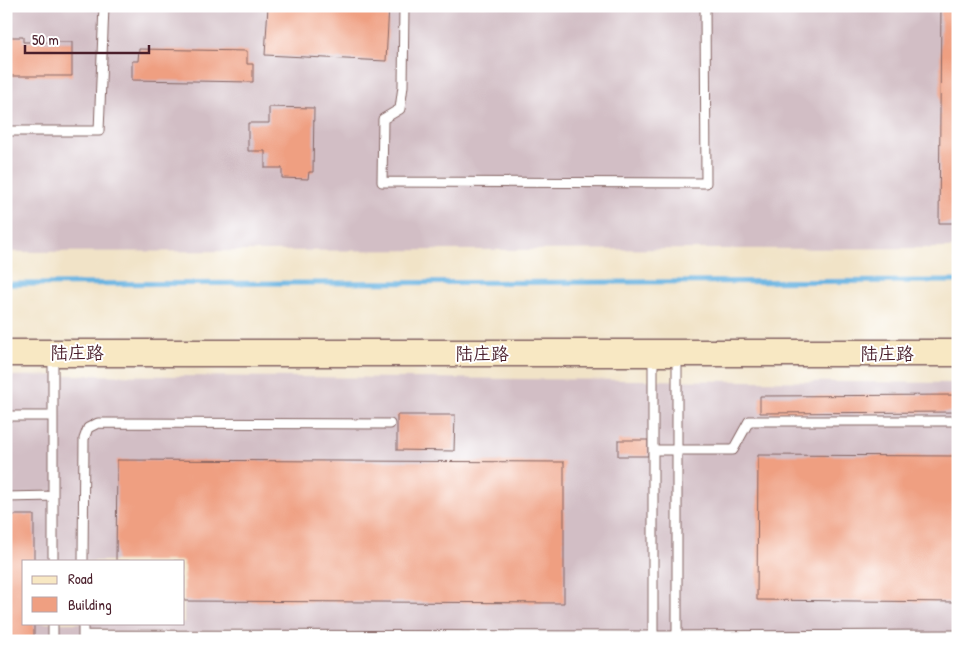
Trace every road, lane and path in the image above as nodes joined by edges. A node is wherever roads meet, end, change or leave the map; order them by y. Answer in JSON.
{"nodes":[{"id":1,"x":104,"y":6,"type":"edge"},
{"id":2,"x":404,"y":6,"type":"edge"},
{"id":3,"x":706,"y":6,"type":"edge"},
{"id":4,"x":6,"y":130,"type":"edge"},
{"id":5,"x":6,"y":353,"type":"edge"},
{"id":6,"x":53,"y":353,"type":"junction"},
{"id":7,"x":958,"y":353,"type":"edge"},
{"id":8,"x":665,"y":354,"type":"junction"},
{"id":9,"x":6,"y":416,"type":"edge"},
{"id":10,"x":53,"y":416,"type":"junction"},
{"id":11,"x":958,"y":421,"type":"edge"},
{"id":12,"x":390,"y":424,"type":"dead end"},
{"id":13,"x":653,"y":450,"type":"junction"},
{"id":14,"x":677,"y":450,"type":"junction"},
{"id":15,"x":53,"y":496,"type":"junction"},
{"id":16,"x":6,"y":497,"type":"edge"},
{"id":17,"x":53,"y":560,"type":"edge"},
{"id":18,"x":83,"y":560,"type":"edge"},
{"id":19,"x":53,"y":624,"type":"edge"},
{"id":20,"x":83,"y":624,"type":"edge"},
{"id":21,"x":958,"y":635,"type":"edge"},
{"id":22,"x":83,"y":638,"type":"edge"},
{"id":23,"x":653,"y":638,"type":"edge"},
{"id":24,"x":677,"y":638,"type":"edge"},
{"id":25,"x":53,"y":641,"type":"edge"}],
"edges":[{"from":1,"to":4,"type":"lane"},
{"from":2,"to":3,"type":"lane"},
{"from":5,"to":6,"type":"street","name":"陆庄路"},
{"from":6,"to":8,"type":"street","name":"陆庄路"},
{"from":6,"to":10,"type":"lane"},
{"from":7,"to":8,"type":"street","name":"陆庄路"},
{"from":8,"to":13,"type":"lane"},
{"from":8,"to":14,"type":"lane"},
{"from":9,"to":10,"type":"lane"},
{"from":10,"to":15,"type":"lane"},
{"from":11,"to":14,"type":"lane"},
{"from":12,"to":18,"type":"lane"},
{"from":13,"to":14,"type":"lane"},
{"from":13,"to":23,"type":"lane"},
{"from":14,"to":24,"type":"lane"},
{"from":15,"to":16,"type":"lane"},
{"from":15,"to":17,"type":"lane"},
{"from":19,"to":25,"type":"lane"},
{"from":20,"to":22,"type":"lane"},
{"from":21,"to":24,"type":"lane"},
{"from":22,"to":23,"type":"lane"},
{"from":23,"to":24,"type":"lane"}]}
